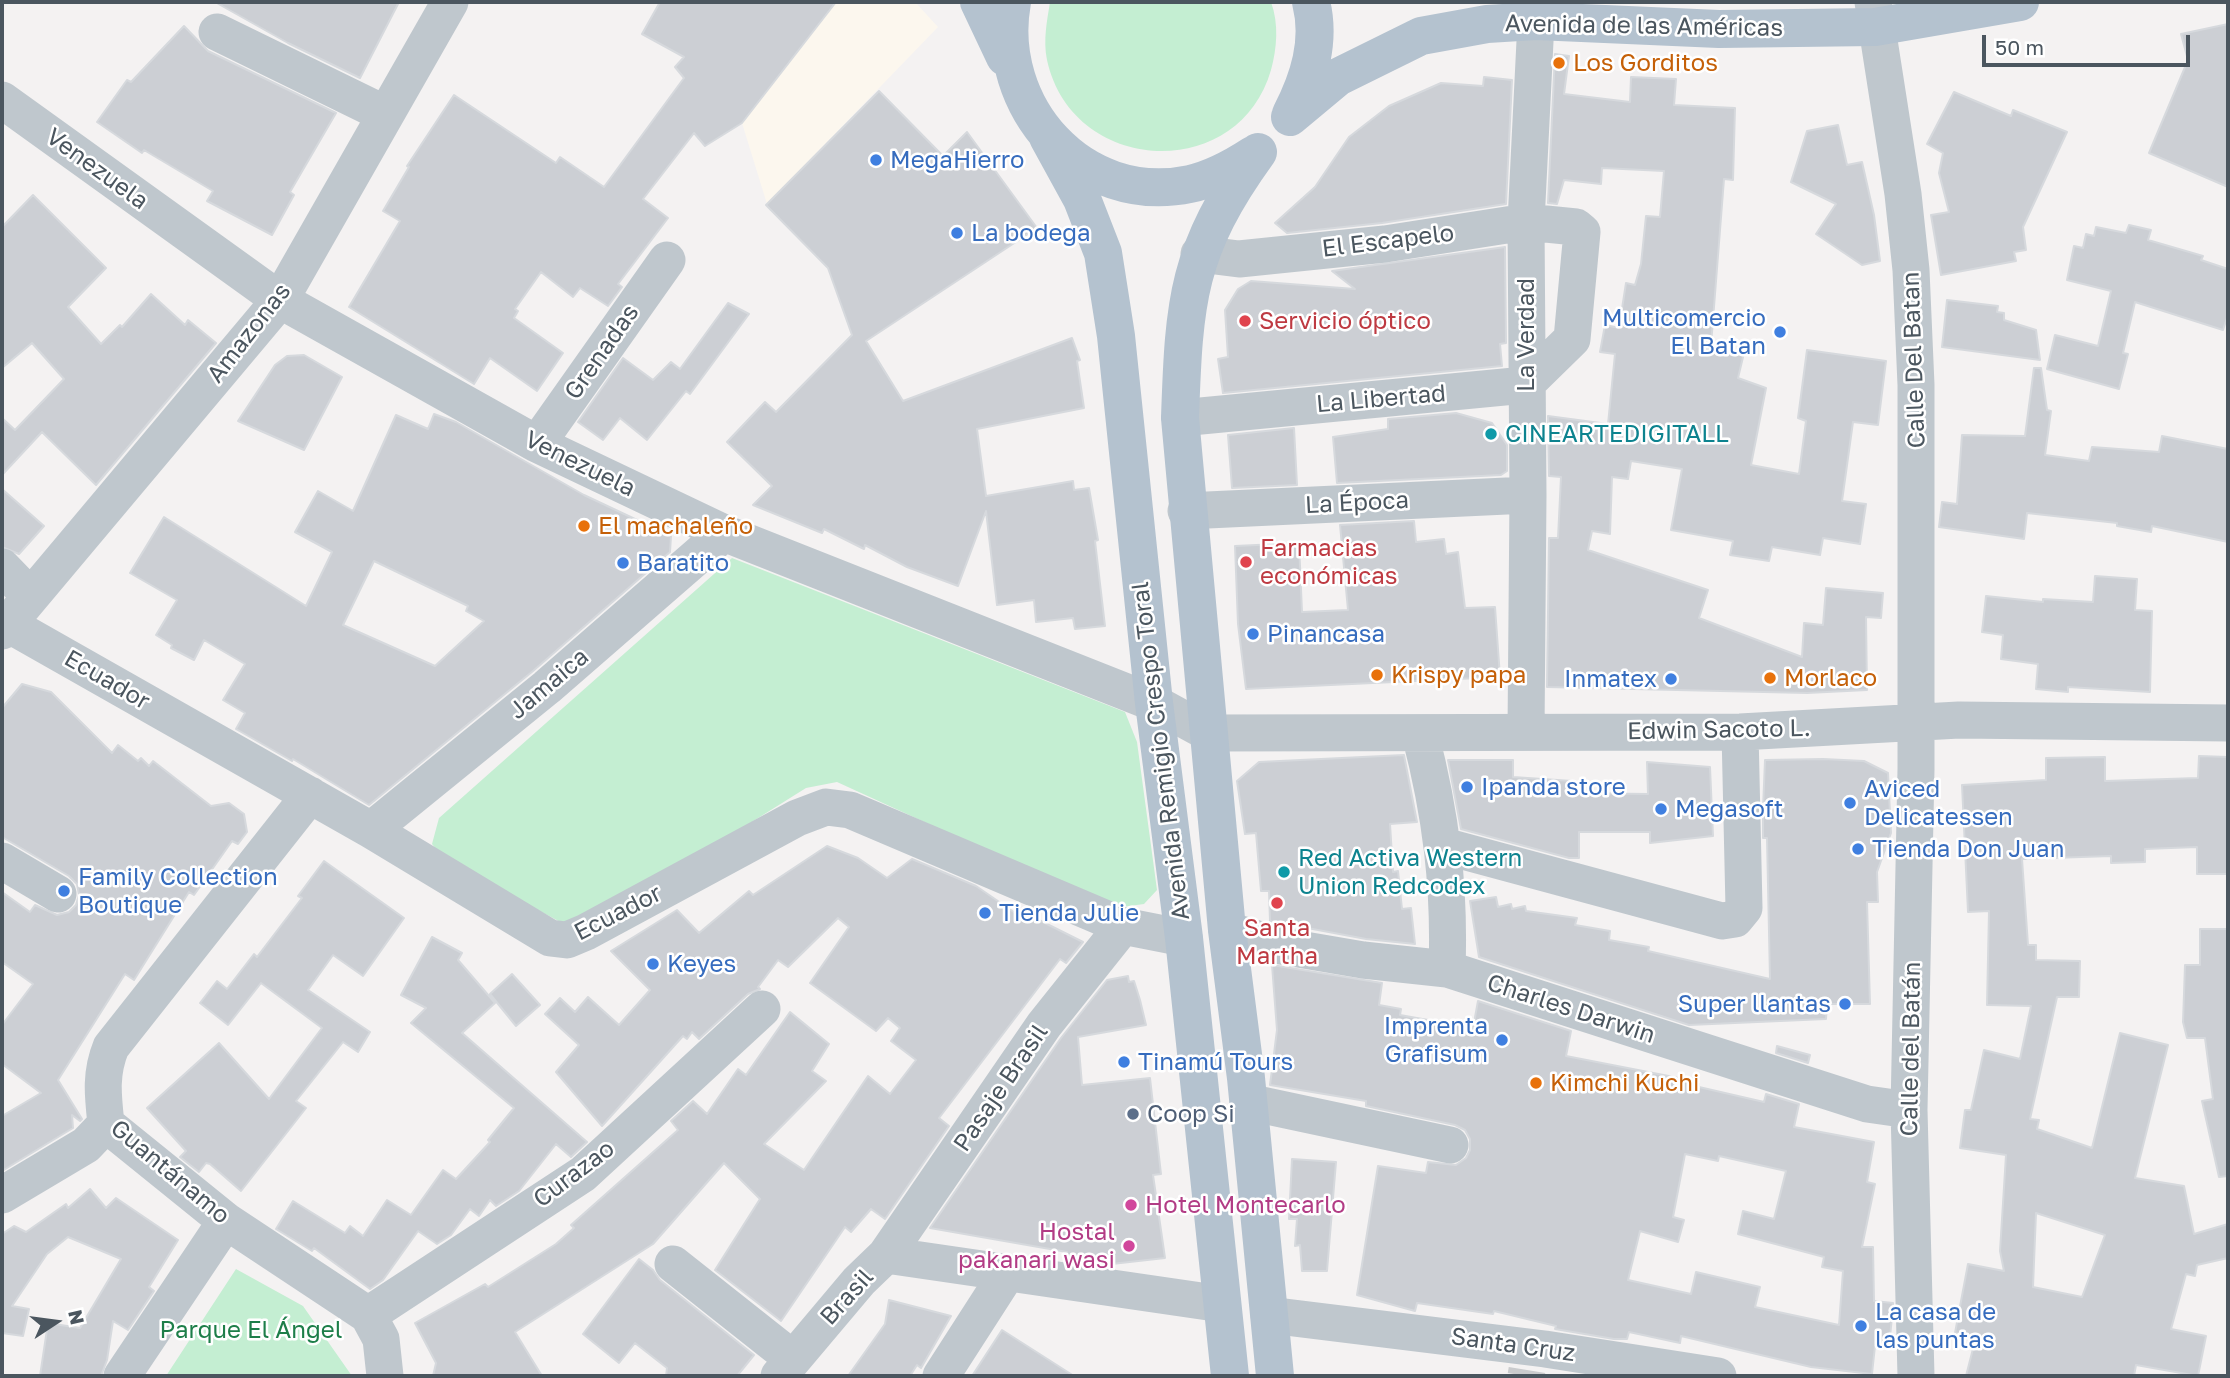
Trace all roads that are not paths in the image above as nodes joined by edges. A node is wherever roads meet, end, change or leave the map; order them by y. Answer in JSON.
{"nodes":[{"id":1,"x":450,"y":2,"type":"edge"},
{"id":2,"x":979,"y":2,"type":"edge"},
{"id":3,"x":1012,"y":2,"type":"edge"},
{"id":4,"x":1311,"y":2,"type":"edge"},
{"id":5,"x":2020,"y":2,"type":"edge"},
{"id":6,"x":1874,"y":14,"type":"edge"},
{"id":7,"x":1536,"y":21,"type":"junction"},
{"id":8,"x":217,"y":32,"type":"dead end"},
{"id":9,"x":1012,"y":71,"type":"junction"},
{"id":10,"x":2,"y":100,"type":"edge"},
{"id":11,"x":385,"y":114,"type":"junction"},
{"id":12,"x":1290,"y":117,"type":"junction"},
{"id":13,"x":1048,"y":137,"type":"junction"},
{"id":14,"x":1258,"y":152,"type":"junction"},
{"id":15,"x":1526,"y":222,"type":"junction"},
{"id":16,"x":1199,"y":254,"type":"junction"},
{"id":17,"x":667,"y":260,"type":"dead end"},
{"id":18,"x":280,"y":300,"type":"junction"},
{"id":19,"x":1525,"y":385,"type":"junction"},
{"id":20,"x":1180,"y":418,"type":"junction"},
{"id":21,"x":537,"y":444,"type":"junction"},
{"id":22,"x":1528,"y":495,"type":"junction"},
{"id":23,"x":1186,"y":512,"type":"junction"},
{"id":24,"x":724,"y":533,"type":"junction"},
{"id":25,"x":2,"y":567,"type":"edge"},
{"id":26,"x":30,"y":596,"type":"junction"},
{"id":27,"x":5,"y":628,"type":"edge"},
{"id":28,"x":1154,"y":703,"type":"junction"},
{"id":29,"x":1915,"y":722,"type":"junction"},
{"id":30,"x":2228,"y":723,"type":"edge"},
{"id":31,"x":1526,"y":732,"type":"junction"},
{"id":32,"x":1740,"y":732,"type":"junction"},
{"id":33,"x":1209,"y":733,"type":"junction"},
{"id":34,"x":1420,"y":734,"type":"junction"},
{"id":35,"x":310,"y":795,"type":"junction"},
{"id":36,"x":371,"y":830,"type":"junction"},
{"id":37,"x":1444,"y":846,"type":"junction"},
{"id":38,"x":2,"y":861,"type":"edge"},
{"id":39,"x":58,"y":894,"type":"dead end"},
{"id":40,"x":1123,"y":926,"type":"junction"},
{"id":41,"x":1227,"y":930,"type":"junction"},
{"id":42,"x":1184,"y":938,"type":"junction"},
{"id":43,"x":1447,"y":969,"type":"junction"},
{"id":44,"x":762,"y":1009,"type":"dead end"},
{"id":45,"x":1248,"y":1102,"type":"junction"},
{"id":46,"x":1909,"y":1110,"type":"junction"},
{"id":47,"x":106,"y":1125,"type":"junction"},
{"id":48,"x":1450,"y":1144,"type":"dead end"},
{"id":49,"x":2,"y":1195,"type":"edge"},
{"id":50,"x":226,"y":1221,"type":"junction"},
{"id":51,"x":886,"y":1255,"type":"junction"},
{"id":52,"x":673,"y":1264,"type":"dead end"},
{"id":53,"x":1006,"y":1275,"type":"junction"},
{"id":54,"x":1223,"y":1304,"type":"junction"},
{"id":55,"x":368,"y":1315,"type":"junction"},
{"id":56,"x":1269,"y":1315,"type":"junction"},
{"id":57,"x":786,"y":1368,"type":"edge"},
{"id":58,"x":122,"y":1376,"type":"edge"},
{"id":59,"x":385,"y":1376,"type":"edge"},
{"id":60,"x":941,"y":1376,"type":"edge"},
{"id":61,"x":1230,"y":1376,"type":"edge"},
{"id":62,"x":1275,"y":1376,"type":"edge"},
{"id":63,"x":1718,"y":1376,"type":"edge"},
{"id":64,"x":1916,"y":1376,"type":"edge"}],
"edges":[{"from":1,"to":11,"type":"street","name":"Amazonas"},
{"from":2,"to":9,"type":"main road"},
{"from":3,"to":9,"type":"main road"},
{"from":4,"to":12,"type":"main road"},
{"from":5,"to":6,"type":"main road","name":"Avenida de las Américas"},
{"from":6,"to":7,"type":"main road","name":"Avenida de las Américas"},
{"from":6,"to":29,"type":"street","name":"Calle Del Batan"},
{"from":7,"to":12,"type":"main road","name":"Avenida de las Américas"},
{"from":7,"to":15,"type":"street","name":"La Verdad"},
{"from":8,"to":11,"type":"street"},
{"from":9,"to":13,"type":"main road"},
{"from":10,"to":18,"type":"street","name":"Venezuela"},
{"from":11,"to":18,"type":"street","name":"Amazonas"},
{"from":12,"to":14,"type":"main road"},
{"from":13,"to":14,"type":"main road"},
{"from":13,"to":28,"type":"main road","name":"Avenida Remigio Crespo Toral"},
{"from":14,"to":16,"type":"main road","name":"Avenida Remigio Crespo Toral"},
{"from":15,"to":16,"type":"street","name":"El Escapelo"},
{"from":15,"to":19,"type":"street","name":"La Verdad"},
{"from":15,"to":19,"type":"street","name":"El Escapelo"},
{"from":16,"to":20,"type":"main road","name":"Avenida Remigio Crespo Toral"},
{"from":17,"to":21,"type":"street","name":"Grenadas"},
{"from":18,"to":21,"type":"street","name":"Venezuela"},
{"from":18,"to":26,"type":"street","name":"Amazonas"},
{"from":19,"to":20,"type":"street","name":"La Libertad"},
{"from":19,"to":22,"type":"street","name":"La Verdad"},
{"from":20,"to":23,"type":"main road","name":"Avenida Remigio Crespo Toral"},
{"from":21,"to":24,"type":"street","name":"Venezuela"},
{"from":22,"to":23,"type":"street","name":"La Época"},
{"from":22,"to":31,"type":"street","name":"La Verdad"},
{"from":23,"to":33,"type":"main road","name":"Avenida Remigio Crespo Toral"},
{"from":24,"to":28,"type":"street","name":"Venezuela"},
{"from":24,"to":36,"type":"street","name":"Jamaica"},
{"from":25,"to":26,"type":"street"},
{"from":26,"to":27,"type":"street","name":"Amazonas"},
{"from":27,"to":35,"type":"street","name":"Ecuador"},
{"from":28,"to":33,"type":"street","name":"Venezuela"},
{"from":28,"to":42,"type":"main road","name":"Avenida Remigio Crespo Toral"},
{"from":29,"to":30,"type":"street","name":"Edwin Sacoto L."},
{"from":29,"to":32,"type":"street","name":"Edwin Sacoto L."},
{"from":29,"to":46,"type":"street","name":"Calle del Batán"},
{"from":31,"to":32,"type":"street","name":"Edwin Sacoto L."},
{"from":31,"to":34,"type":"street","name":"Edwin Sacoto L."},
{"from":32,"to":37,"type":"street"},
{"from":33,"to":34,"type":"street","name":"Edwin Sacoto L."},
{"from":33,"to":41,"type":"main road","name":"Avenida Remigio Crespo Toral"},
{"from":34,"to":37,"type":"street"},
{"from":35,"to":36,"type":"street","name":"Ecuador"},
{"from":35,"to":47,"type":"street","name":"Guantánamo"},
{"from":36,"to":40,"type":"street","name":"Ecuador"},
{"from":37,"to":43,"type":"street"},
{"from":38,"to":39,"type":"street"},
{"from":40,"to":42,"type":"street","name":"Ecuador"},
{"from":40,"to":51,"type":"street","name":"Pasaje Brasil"},
{"from":41,"to":43,"type":"street","name":"Charles Darwin"},
{"from":41,"to":45,"type":"main road","name":"Avenida Remigio Crespo Toral"},
{"from":42,"to":54,"type":"main road","name":"Avenida Remigio Crespo Toral"},
{"from":43,"to":46,"type":"street","name":"Charles Darwin"},
{"from":44,"to":55,"type":"street","name":"Curazao"},
{"from":45,"to":48,"type":"street"},
{"from":45,"to":56,"type":"main road","name":"Avenida Remigio Crespo Toral"},
{"from":46,"to":64,"type":"street","name":"Calle del Batán"},
{"from":47,"to":49,"type":"street"},
{"from":47,"to":50,"type":"street","name":"Guantánamo"},
{"from":50,"to":55,"type":"street","name":"Guantánamo"},
{"from":50,"to":58,"type":"street"},
{"from":51,"to":53,"type":"street","name":"Brasil"},
{"from":51,"to":57,"type":"street","name":"Brasil"},
{"from":52,"to":57,"type":"street"},
{"from":53,"to":54,"type":"street","name":"Brasil"},
{"from":53,"to":60,"type":"street"},
{"from":54,"to":61,"type":"main road","name":"Avenida Remigio Crespo Toral"},
{"from":55,"to":59,"type":"street"},
{"from":56,"to":62,"type":"main road","name":"Avenida Remigio Crespo Toral"},
{"from":56,"to":63,"type":"street","name":"Santa Cruz"}]}
